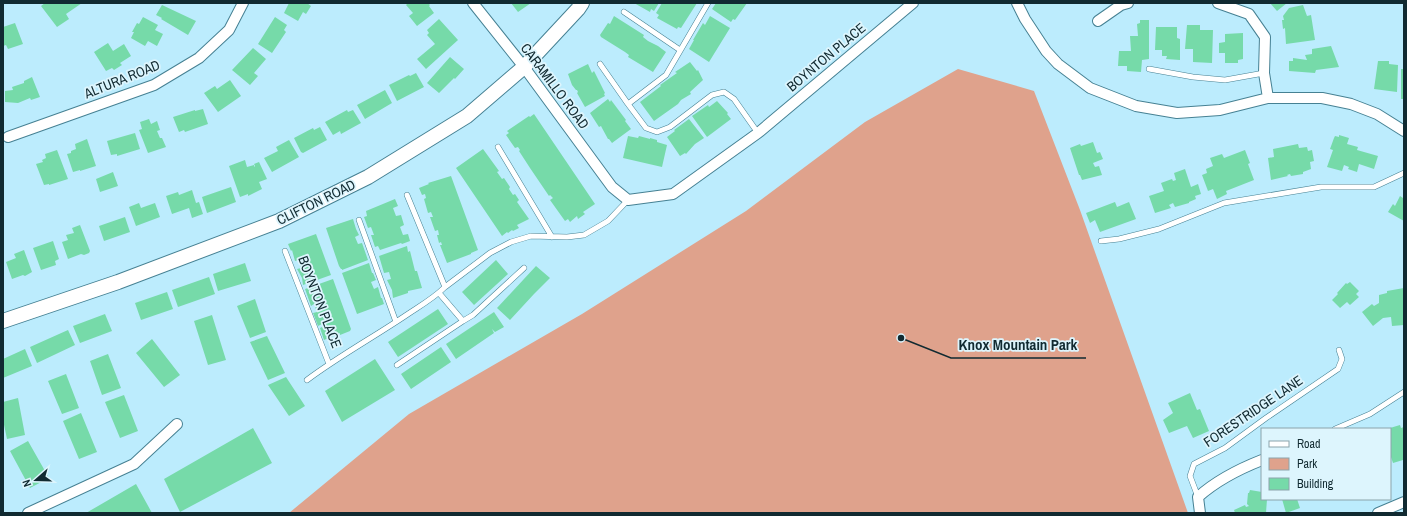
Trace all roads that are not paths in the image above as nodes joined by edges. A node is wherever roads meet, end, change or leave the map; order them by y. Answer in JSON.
{"nodes":[{"id":1,"x":243,"y":3,"type":"edge"},
{"id":2,"x":473,"y":3,"type":"edge"},
{"id":3,"x":582,"y":3,"type":"edge"},
{"id":4,"x":708,"y":3,"type":"edge"},
{"id":5,"x":913,"y":3,"type":"edge"},
{"id":6,"x":1017,"y":3,"type":"edge"},
{"id":7,"x":1128,"y":3,"type":"edge"},
{"id":8,"x":1218,"y":3,"type":"edge"},
{"id":9,"x":624,"y":12,"type":"dead end"},
{"id":10,"x":1098,"y":21,"type":"dead end"},
{"id":11,"x":680,"y":50,"type":"junction"},
{"id":12,"x":600,"y":64,"type":"dead end"},
{"id":13,"x":524,"y":67,"type":"junction"},
{"id":14,"x":1149,"y":69,"type":"dead end"},
{"id":15,"x":1264,"y":73,"type":"junction"},
{"id":16,"x":1268,"y":98,"type":"junction"},
{"id":17,"x":628,"y":104,"type":"junction"},
{"id":18,"x":1404,"y":131,"type":"edge"},
{"id":19,"x":758,"y":133,"type":"junction"},
{"id":20,"x":8,"y":138,"type":"dead end"},
{"id":21,"x":498,"y":147,"type":"dead end"},
{"id":22,"x":1404,"y":173,"type":"edge"},
{"id":23,"x":407,"y":195,"type":"dead end"},
{"id":24,"x":628,"y":200,"type":"junction"},
{"id":25,"x":359,"y":220,"type":"dead end"},
{"id":26,"x":552,"y":237,"type":"junction"},
{"id":27,"x":1101,"y":241,"type":"dead end"},
{"id":28,"x":285,"y":251,"type":"dead end"},
{"id":29,"x":524,"y":268,"type":"dead end"},
{"id":30,"x":445,"y":287,"type":"junction"},
{"id":31,"x":439,"y":294,"type":"junction"},
{"id":32,"x":3,"y":321,"type":"edge"},
{"id":33,"x":463,"y":321,"type":"junction"},
{"id":34,"x":396,"y":322,"type":"junction"},
{"id":35,"x":1339,"y":350,"type":"dead end"},
{"id":36,"x":329,"y":364,"type":"junction"},
{"id":37,"x":397,"y":365,"type":"dead end"},
{"id":38,"x":307,"y":380,"type":"dead end"},
{"id":39,"x":1404,"y":392,"type":"edge"},
{"id":40,"x":177,"y":424,"type":"dead end"},
{"id":41,"x":1337,"y":428,"type":"edge"},
{"id":42,"x":1261,"y":460,"type":"edge"},
{"id":43,"x":1198,"y":497,"type":"junction"},
{"id":44,"x":1404,"y":502,"type":"edge"},
{"id":45,"x":28,"y":513,"type":"edge"},
{"id":46,"x":1200,"y":513,"type":"edge"},
{"id":47,"x":1378,"y":513,"type":"edge"}],
"edges":[{"from":1,"to":20,"type":"street","name":"ALTURA ROAD"},
{"from":2,"to":13,"type":"street","name":"CARAMILLO ROAD"},
{"from":3,"to":13,"type":"main road","name":"CLIFTON ROAD"},
{"from":4,"to":11,"type":"lane"},
{"from":5,"to":19,"type":"street","name":"BOYNTON PLACE"},
{"from":6,"to":16,"type":"street"},
{"from":7,"to":10,"type":"street"},
{"from":8,"to":15,"type":"street"},
{"from":9,"to":11,"type":"lane"},
{"from":11,"to":17,"type":"lane"},
{"from":12,"to":17,"type":"lane"},
{"from":13,"to":24,"type":"street","name":"CARAMILLO ROAD"},
{"from":13,"to":32,"type":"main road","name":"CLIFTON ROAD"},
{"from":14,"to":15,"type":"lane"},
{"from":15,"to":16,"type":"street"},
{"from":16,"to":18,"type":"street"},
{"from":17,"to":19,"type":"lane"},
{"from":19,"to":24,"type":"street","name":"BOYNTON PLACE"},
{"from":21,"to":26,"type":"lane"},
{"from":22,"to":27,"type":"lane"},
{"from":23,"to":30,"type":"lane"},
{"from":24,"to":26,"type":"lane","name":"BOYNTON PLACE"},
{"from":25,"to":34,"type":"lane"},
{"from":26,"to":30,"type":"lane","name":"BOYNTON PLACE"},
{"from":28,"to":36,"type":"lane","name":"BOYNTON PLACE"},
{"from":29,"to":33,"type":"lane"},
{"from":30,"to":31,"type":"lane","name":"BOYNTON PLACE"},
{"from":31,"to":33,"type":"lane"},
{"from":31,"to":34,"type":"lane","name":"BOYNTON PLACE"},
{"from":33,"to":37,"type":"lane"},
{"from":34,"to":36,"type":"lane","name":"BOYNTON PLACE"},
{"from":35,"to":43,"type":"lane","name":"FORESTRIDGE LANE"},
{"from":36,"to":38,"type":"lane","name":"BOYNTON PLACE"},
{"from":39,"to":41,"type":"lane"},
{"from":40,"to":45,"type":"street"},
{"from":42,"to":43,"type":"street"},
{"from":43,"to":46,"type":"street"},
{"from":44,"to":47,"type":"street"}]}
